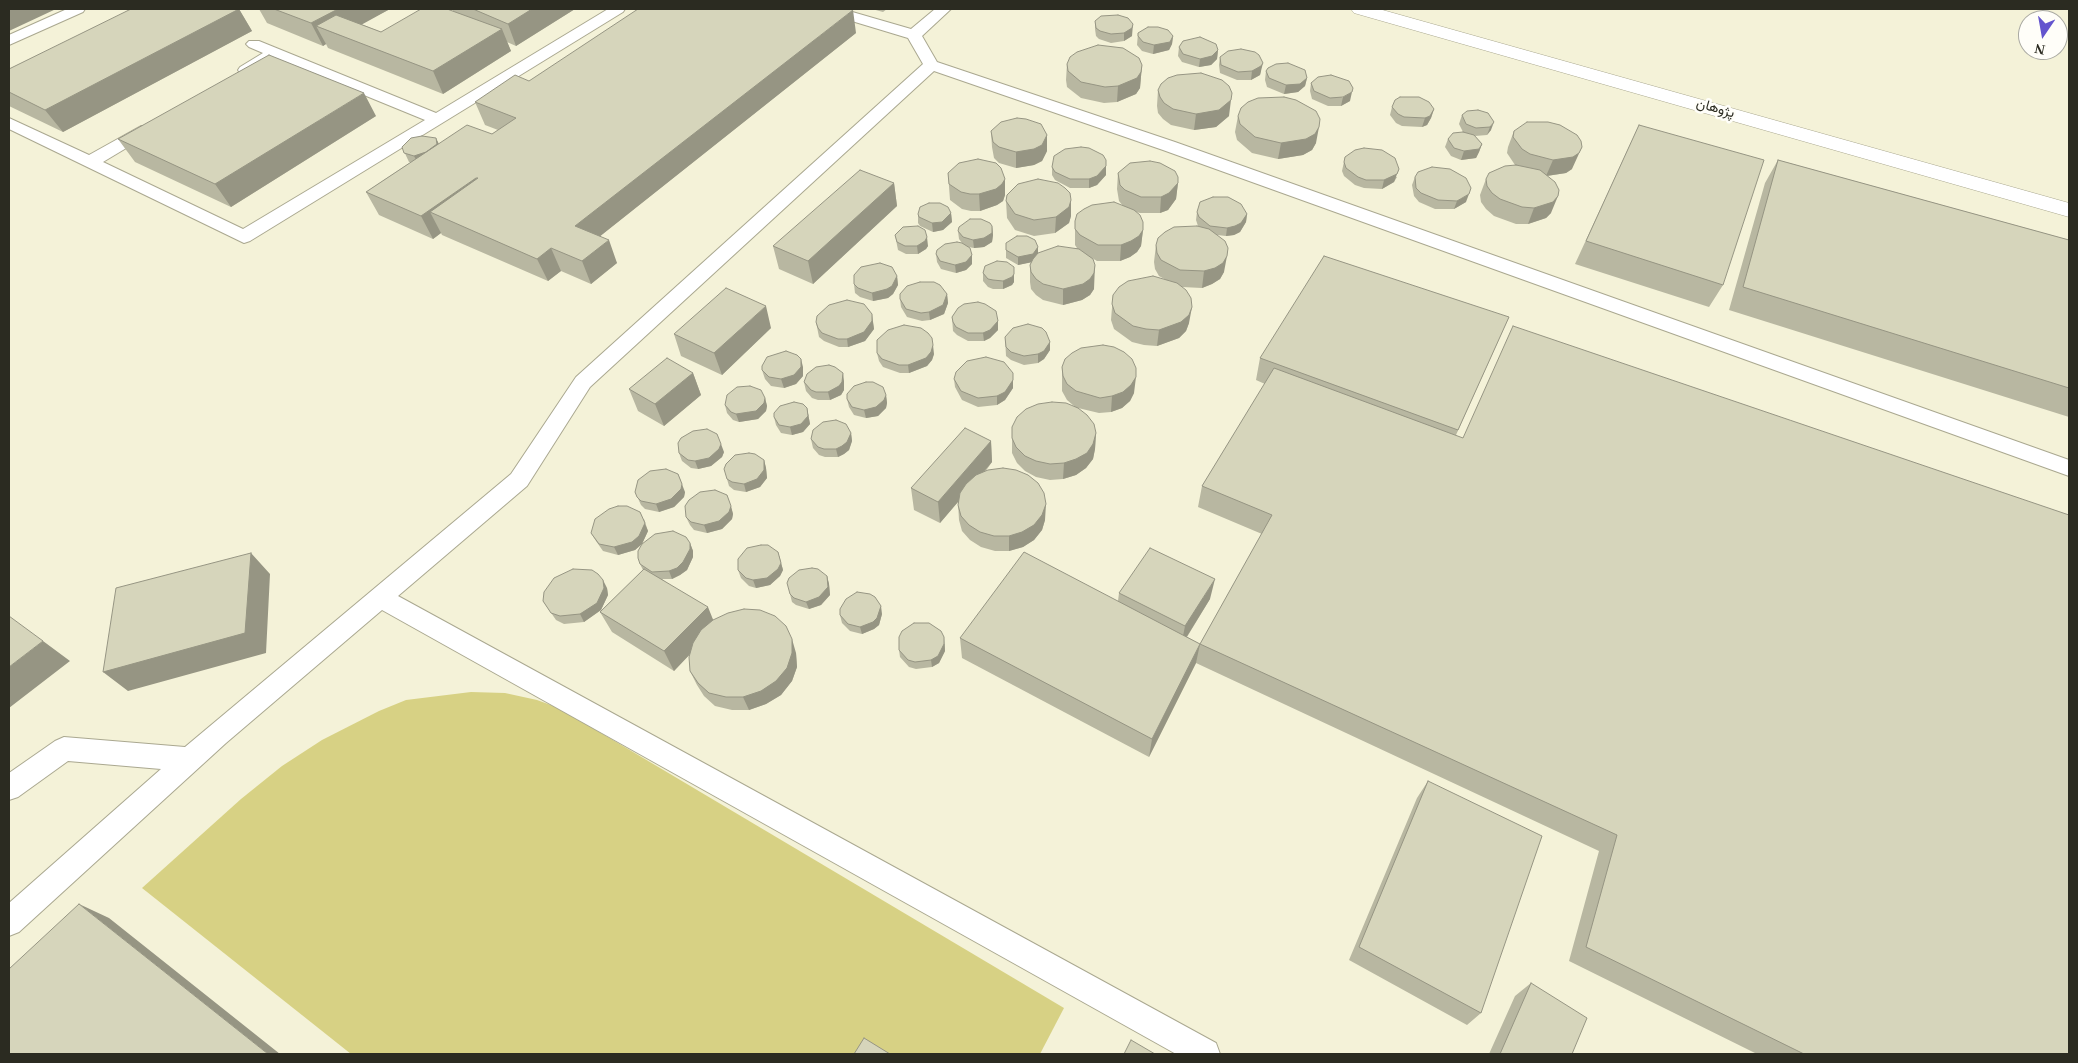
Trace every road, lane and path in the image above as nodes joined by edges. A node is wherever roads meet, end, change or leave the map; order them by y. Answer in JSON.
{"nodes":[{"id":1,"x":78,"y":9,"type":"edge"},
{"id":2,"x":618,"y":9,"type":"edge"},
{"id":3,"x":827,"y":9,"type":"edge"},
{"id":4,"x":944,"y":9,"type":"edge"},
{"id":5,"x":1360,"y":9,"type":"edge"},
{"id":6,"x":914,"y":35,"type":"junction"},
{"id":7,"x":9,"y":41,"type":"edge"},
{"id":8,"x":254,"y":44,"type":"dead end"},
{"id":9,"x":275,"y":53,"type":"junction"},
{"id":10,"x":931,"y":65,"type":"junction"},
{"id":11,"x":233,"y":78,"type":"edge"},
{"id":12,"x":438,"y":119,"type":"junction"},
{"id":13,"x":157,"y":122,"type":"edge"},
{"id":14,"x":9,"y":123,"type":"edge"},
{"id":15,"x":90,"y":162,"type":"junction"},
{"id":16,"x":2069,"y":210,"type":"edge"},
{"id":17,"x":2069,"y":468,"type":"edge"},
{"id":18,"x":380,"y":598,"type":"junction"},
{"id":19,"x":190,"y":759,"type":"junction"},
{"id":20,"x":9,"y":788,"type":"edge"},
{"id":21,"x":9,"y":922,"type":"edge"},
{"id":22,"x":1205,"y":1054,"type":"edge"}],
"edges":[{"from":1,"to":7,"type":"lane"},
{"from":2,"to":12,"type":"lane"},
{"from":3,"to":6,"type":"lane"},
{"from":4,"to":6,"type":"lane"},
{"from":5,"to":16,"type":"main road","name":"پژوهان"},
{"from":6,"to":10,"type":"lane"},
{"from":8,"to":9,"type":"lane"},
{"from":9,"to":11,"type":"lane"},
{"from":9,"to":12,"type":"lane"},
{"from":10,"to":17,"type":"lane"},
{"from":10,"to":18,"type":"lane"},
{"from":12,"to":15,"type":"lane"},
{"from":13,"to":15,"type":"lane"},
{"from":14,"to":15,"type":"lane"},
{"from":18,"to":19,"type":"lane"},
{"from":18,"to":22,"type":"lane"},
{"from":19,"to":20,"type":"lane"},
{"from":19,"to":21,"type":"lane"}]}
